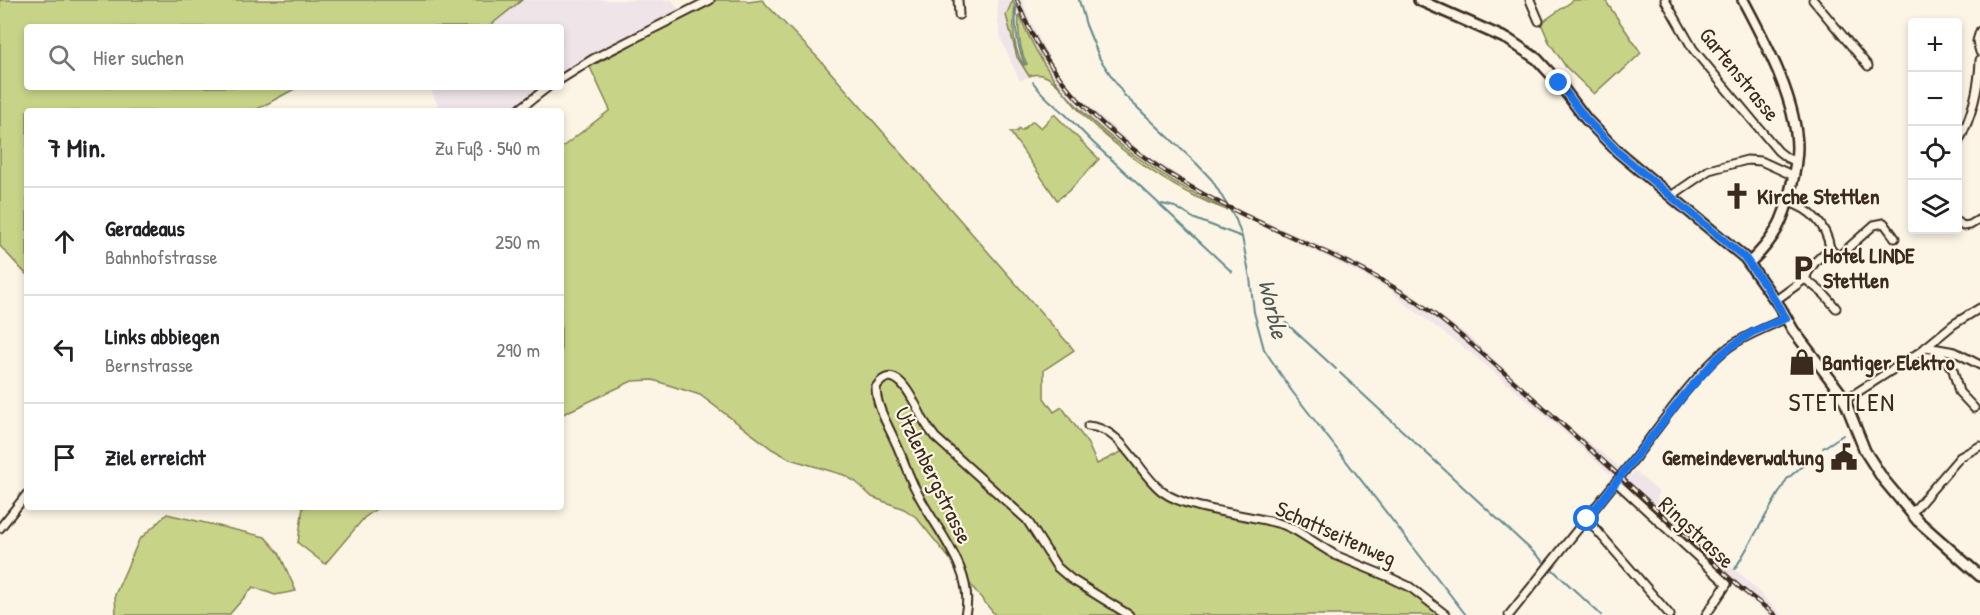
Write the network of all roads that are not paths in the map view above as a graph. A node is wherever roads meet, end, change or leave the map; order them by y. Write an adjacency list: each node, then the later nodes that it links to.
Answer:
1 (710, 0): 15 (street)
2 (958, 0): 9 (street)
3 (1419, 0): 8 (main road)
4 (1530, 0): 10 (street)
5 (1665, 0): 19 (street, Gartenstrasse)
6 (1743, 0): 19 (main road)
7 (1813, 0): 14 (street)
8 (1432, 3): 21 (main road)
9 (959, 15)
10 (1539, 21)
11 (1980, 31): 12 (street)
12 (1980, 52)
13 (1980, 60): 18 (street)
14 (1868, 66)
15 (564, 77)
16 (544, 90): 17 (street)
17 (520, 108)
18 (1962, 135)
19 (1796, 162): 20 (main road)
20 (1794, 176): 21 (street); 22 (main road)
21 (1671, 196): 27 (main road)
22 (1788, 201): 26 (street); 27 (main road)
23 (1980, 219): 24 (street)
24 (1962, 225)
25 (1895, 237): 26 (street)
26 (1830, 248): 28 (street)
27 (1749, 263): 29 (main road)
28 (1805, 279): 29 (street); 30 (street)
29 (1776, 300): 32 (main road)
30 (1836, 308)
31 (1980, 308): 33 (street)
32 (1786, 318): 36 (main road); 40 (street)
33 (1926, 347): 34 (street); 36 (street)
34 (1937, 349): 35 (street); 37 (street)
35 (1980, 365)
36 (1845, 400): 42 (main road)
37 (1974, 408)
38 (1088, 426): 48 (street, Schattseitenweg)
39 (1980, 446): 42 (street)
40 (1616, 482): 43 (street); 51 (street, Ringstrasse)
41 (24, 498): 44 (street)
42 (1911, 514): 45 (main road)
43 (1587, 519): 49 (street); 50 (street)
44 (0, 528)
45 (1980, 576)
46 (965, 615): 47 (street, Utzlenbergstrasse)
47 (1129, 615)
48 (1446, 615)
49 (1509, 615)
50 (1671, 615)
51 (1706, 615)

